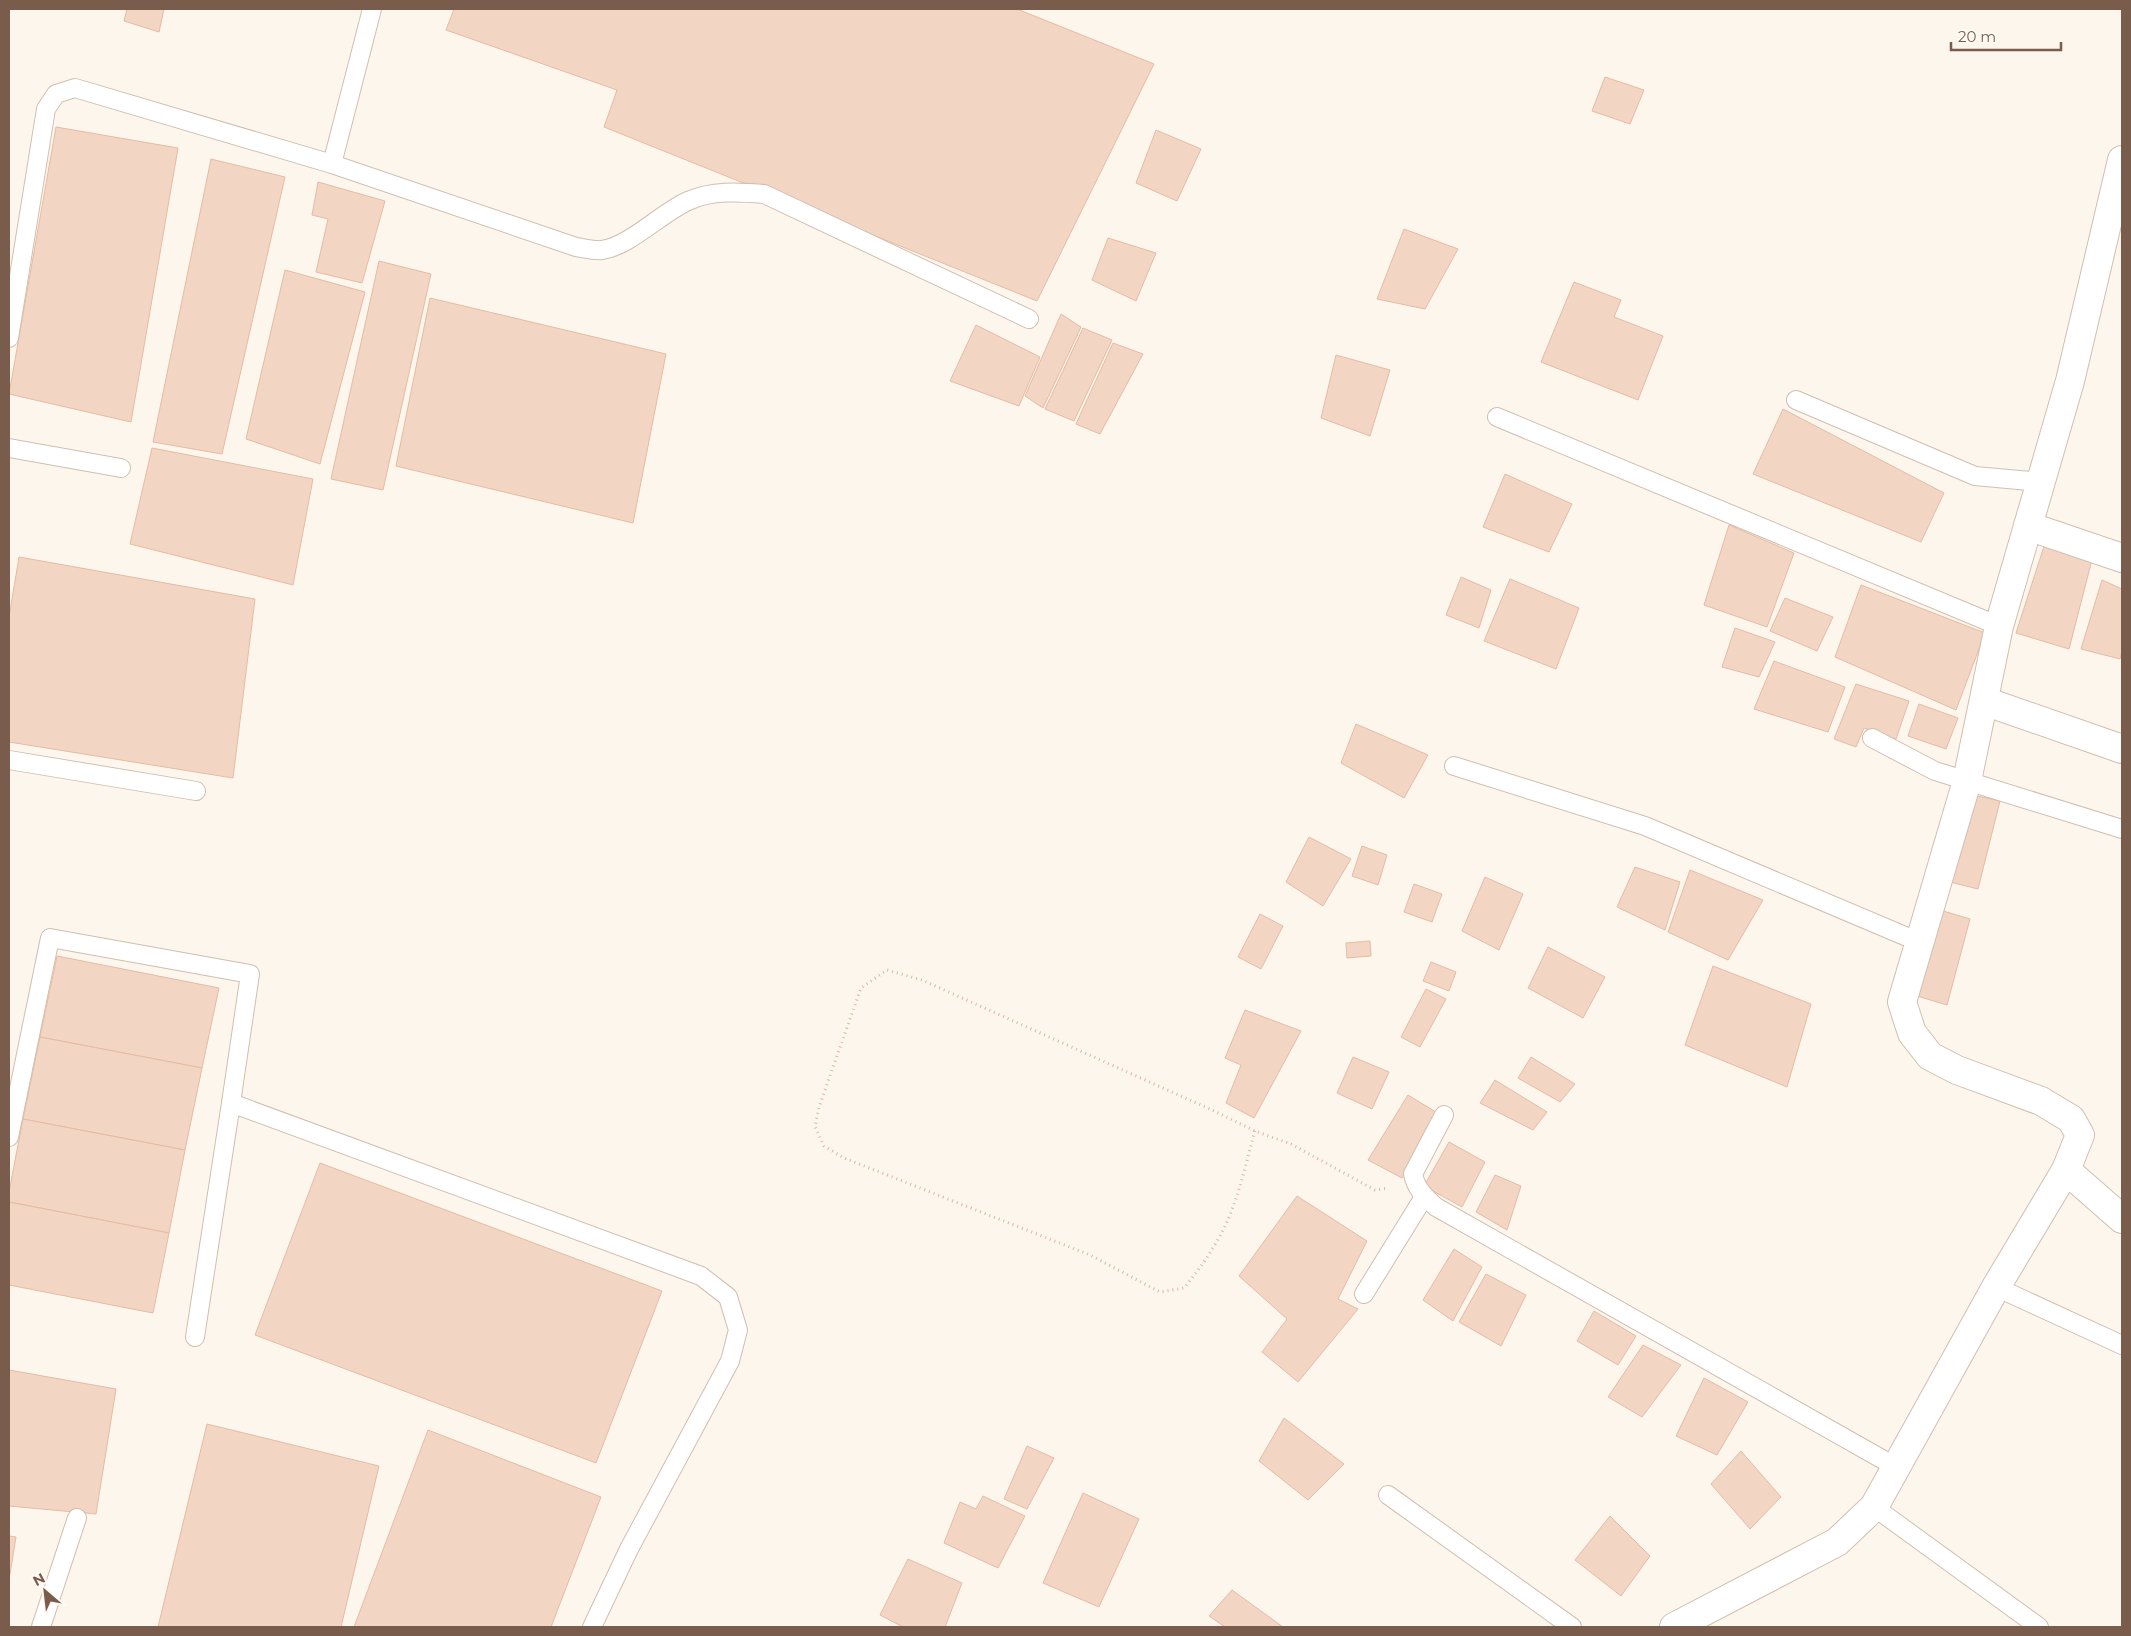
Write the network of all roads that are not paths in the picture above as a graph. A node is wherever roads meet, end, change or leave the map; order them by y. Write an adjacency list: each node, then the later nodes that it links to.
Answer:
1 (372, 9): 2 (lane)
2 (332, 164): 4 (lane); 5 (lane)
3 (2121, 177): 10 (street)
4 (1029, 318)
5 (9, 338)
6 (1796, 400): 10 (lane)
7 (1497, 417): 13 (lane)
8 (9, 448): 9 (lane)
9 (122, 468)
10 (2041, 482): 11 (street)
11 (2028, 526): 12 (street); 13 (street)
12 (2122, 558)
13 (1999, 626): 14 (street)
14 (1984, 701): 16 (street); 19 (street)
15 (1872, 738): 19 (lane)
16 (2122, 748)
17 (9, 760): 20 (lane)
18 (1454, 766): 22 (lane)
19 (1966, 781): 21 (lane); 22 (street)
20 (196, 791)
21 (2122, 829)
22 (1919, 942): 26 (street)
23 (232, 1103): 25 (lane); 31 (lane); 38 (lane)
24 (1444, 1115): 27 (lane)
25 (9, 1136)
26 (2066, 1170): 28 (street); 29 (street)
27 (1419, 1190): 30 (lane); 33 (lane)
28 (2122, 1219)
29 (1996, 1287): 32 (lane); 33 (street)
30 (1364, 1294)
31 (195, 1337)
32 (2122, 1345)
33 (1896, 1467): 35 (street)
34 (1388, 1495): 39 (lane)
35 (1874, 1507): 40 (street); 41 (lane)
36 (76, 1518): 37 (lane)
37 (41, 1627)
38 (592, 1627)
39 (1572, 1627)
40 (1674, 1627)
41 (2039, 1627)

